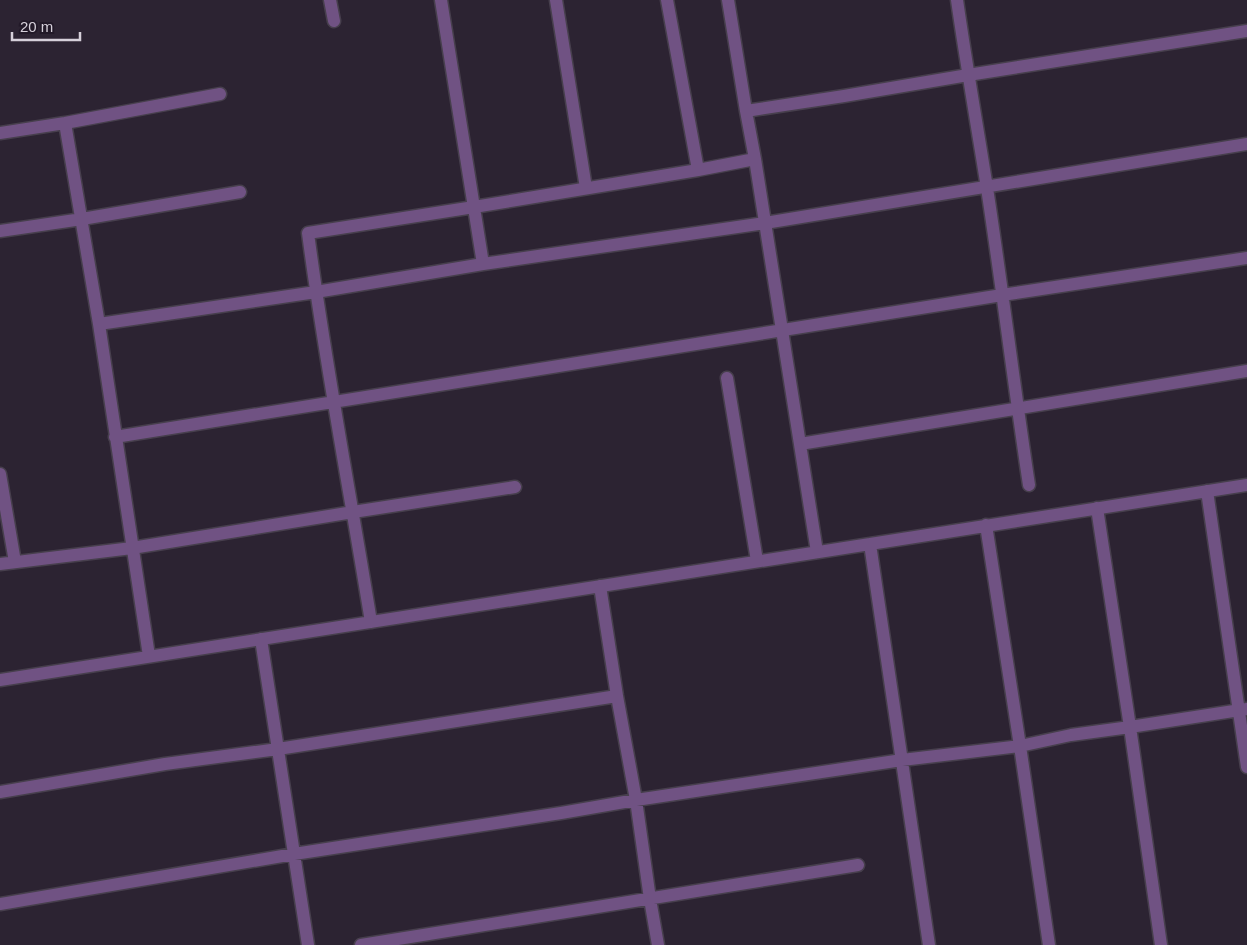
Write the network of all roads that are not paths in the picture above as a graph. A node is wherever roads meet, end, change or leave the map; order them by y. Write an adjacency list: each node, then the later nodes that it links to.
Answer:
1 (330, 0): 7 (street)
2 (441, 0): 20 (street)
3 (556, 0): 18 (street)
4 (666, 0): 16 (street)
5 (731, 0): 11 (street)
6 (957, 0): 9 (street)
7 (334, 21)
8 (1247, 31): 9 (street)
9 (968, 75): 11 (street); 17 (street)
10 (220, 94): 12 (street)
11 (746, 110): 15 (street)
12 (65, 123): 13 (street); 21 (street)
13 (0, 133)
14 (1247, 144): 17 (street)
15 (755, 159): 16 (street); 22 (street)
16 (698, 170): 18 (street)
17 (987, 187): 22 (street); 27 (street)
18 (586, 188): 20 (street)
19 (240, 192): 21 (street)
20 (474, 207): 25 (street); 26 (street)
21 (82, 219): 23 (street); 28 (street)
22 (765, 223): 25 (street); 29 (street)
23 (0, 231)
24 (1247, 258): 27 (street)
25 (483, 264): 26 (street)
26 (316, 292): 28 (street); 32 (street)
27 (1002, 295): 29 (street); 33 (street)
28 (99, 324): 34 (street)
29 (782, 330): 32 (street); 35 (street)
30 (1247, 371): 33 (street)
31 (727, 378): 47 (street)
32 (334, 402): 34 (street); 42 (street)
33 (1017, 409): 35 (street); 37 (street)
34 (115, 437): 45 (street)
35 (800, 444): 46 (street)
36 (0, 474): 48 (street)
37 (1029, 485)
38 (1247, 485): 40 (street)
39 (515, 487): 42 (street)
40 (1207, 491): 41 (street); 56 (street)
41 (1097, 508): 43 (street); 57 (street)
42 (353, 512): 45 (street); 51 (street)
43 (986, 525): 44 (street); 58 (street)
44 (870, 544): 46 (street); 60 (street)
45 (132, 548): 48 (street); 53 (street)
46 (818, 552): 47 (street)
47 (757, 561): 50 (street)
48 (14, 562): 49 (street)
49 (0, 564)
50 (600, 586): 51 (street); 55 (street)
51 (371, 622): 52 (street)
52 (260, 639): 53 (street); 59 (street)
53 (149, 656): 54 (street)
54 (0, 680)
55 (617, 696): 59 (street); 63 (street)
56 (1243, 710): 57 (street); 61 (street)
57 (1130, 727): 58 (street); 73 (street)
58 (1020, 746): 60 (street); 72 (street)
59 (278, 749): 62 (street); 64 (street)
60 (902, 760): 63 (street); 71 (street)
61 (1247, 767)
62 (0, 792)
63 (636, 800): 64 (street); 66 (street)
64 (294, 854): 67 (street); 68 (street)
65 (858, 865): 66 (street)
66 (650, 899): 69 (street); 70 (street)
67 (0, 904)
68 (308, 945)
69 (361, 945)
70 (658, 945)
71 (929, 945)
72 (1049, 945)
73 (1161, 945)

